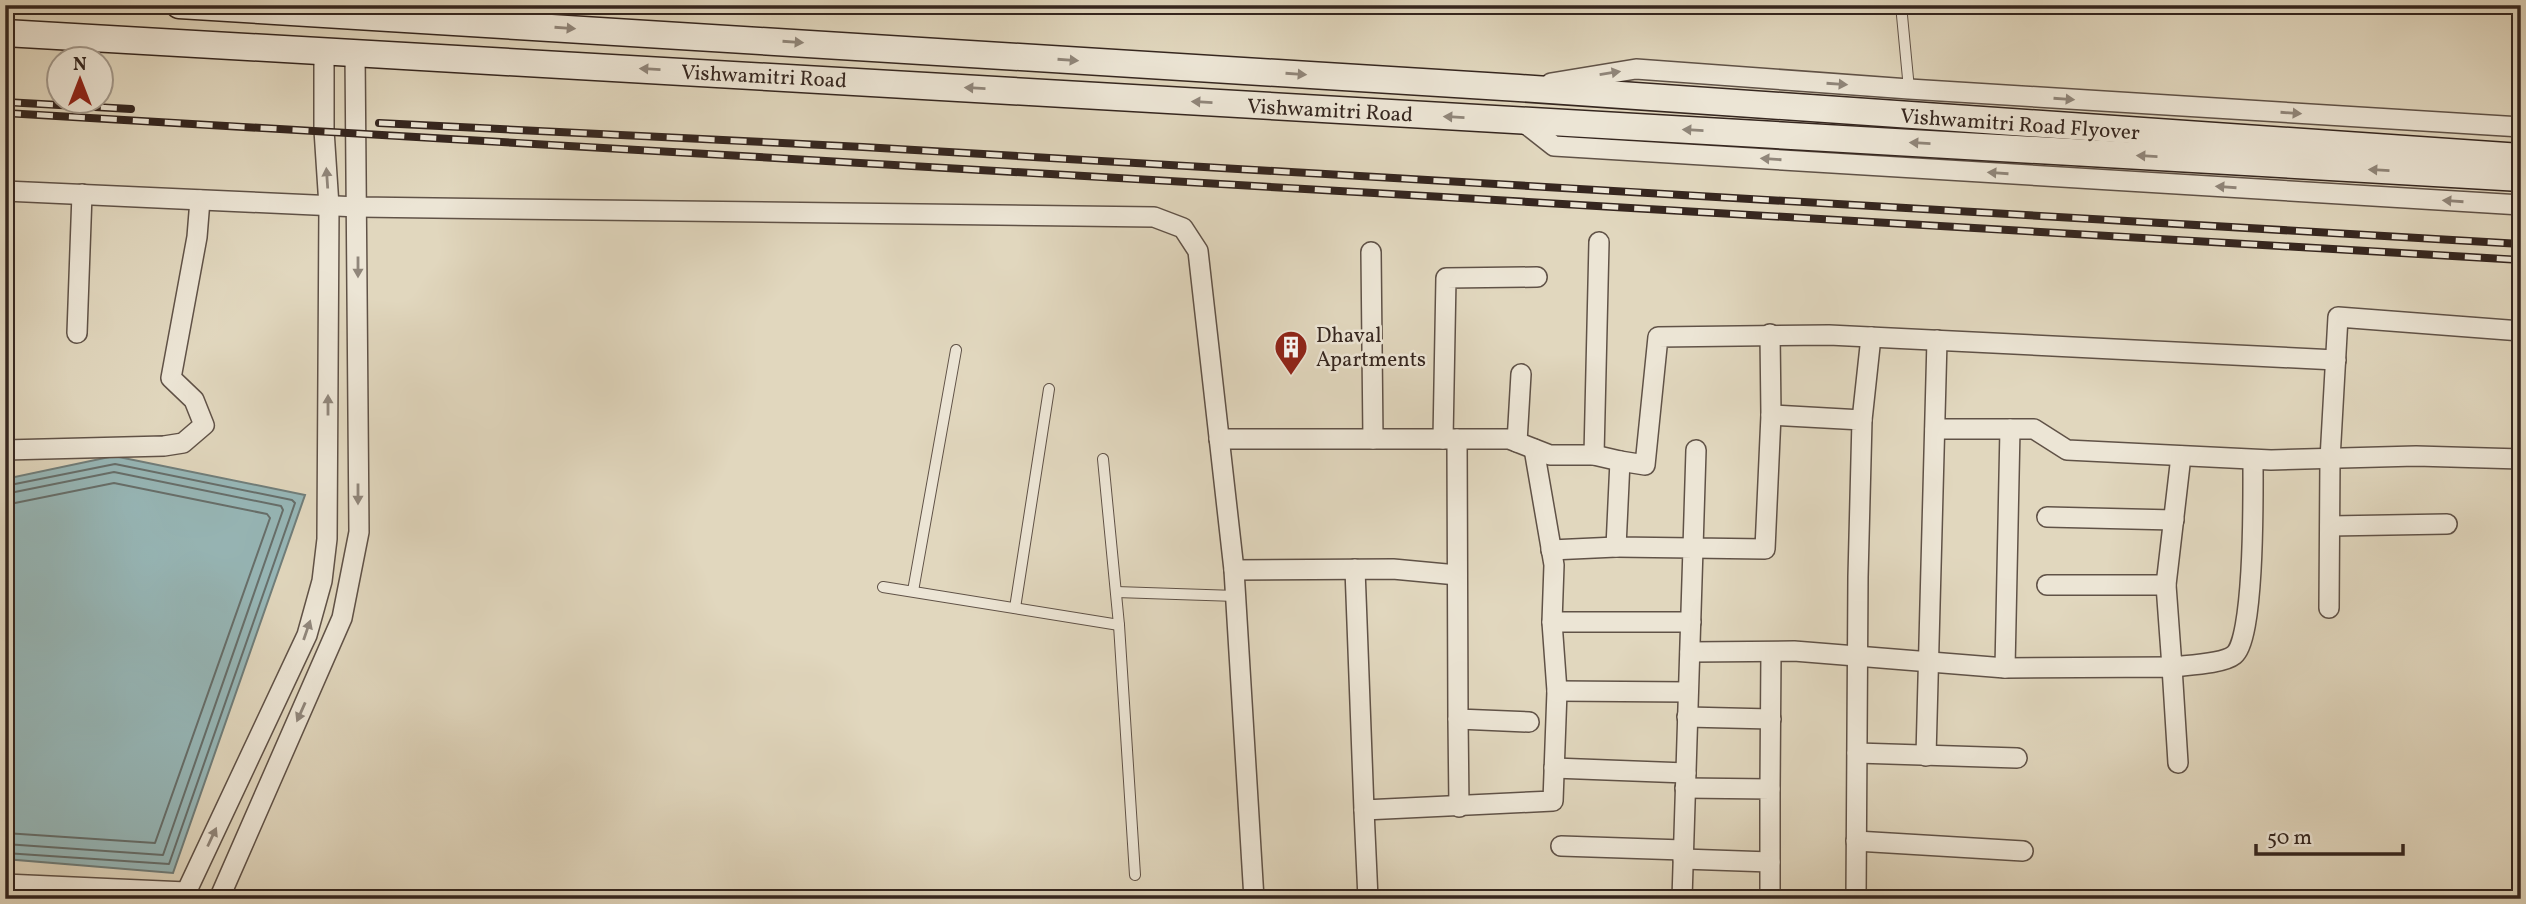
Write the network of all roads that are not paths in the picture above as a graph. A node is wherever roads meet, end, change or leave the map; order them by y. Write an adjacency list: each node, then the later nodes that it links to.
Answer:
1 (179, 5): 6 (main road, Vishwamitri Road, one-way to 6)
2 (1901, 5): 7 (lane)
3 (5, 33): 4 (main road, Vishwamitri Road)
4 (324, 50): 5 (main road, Vishwamitri Road); 17 (street, one-way to 4)
5 (355, 52): 8 (main road, Vishwamitri Road, one-way to 5); 18 (street)
6 (1519, 88): 7 (street, one-way to 7); 10 (main road, Vishwamitri Road Flyover)
7 (1909, 89): 9 (street, one-way to 9)
8 (1522, 121): 10 (main road, Vishwamitri Road Flyover, one-way to 8); 16 (street, one-way to 8)
9 (2521, 127)
10 (2337, 157): 11 (main road, Vishwamitri Road Flyover); 12 (main road, Vishwamitri Road Flyover, one-way to 10)
11 (2521, 158)
12 (2521, 178)
13 (5, 191): 14 (street)
14 (82, 194): 15 (street); 23 (street)
15 (200, 200): 17 (street); 39 (street)
16 (2521, 205)
17 (329, 206): 18 (street); 97 (street, one-way to 17)
18 (358, 207): 35 (street); 98 (street, one-way to 98)
19 (1599, 242): 41 (street)
20 (1370, 252): 36 (street)
21 (1536, 277): 37 (street)
22 (2521, 331): 28 (street)
23 (77, 333)
24 (1770, 334): 25 (street); 31 (street); 47 (street)
25 (1871, 337): 26 (street); 32 (street)
26 (1937, 340): 28 (street); 33 (street)
27 (956, 350): 61 (lane)
28 (2336, 360): 43 (street)
29 (1521, 374): 38 (street)
30 (1049, 389): 64 (lane)
31 (1771, 415): 32 (street); 53 (street)
32 (1862, 420): 71 (street)
33 (1935, 429): 34 (street); 72 (street)
34 (2010, 429): 42 (street); 74 (street)
35 (1219, 439): 36 (street); 56 (street)
36 (1373, 439): 37 (street)
37 (1450, 439): 38 (street); 57 (street)
38 (1525, 445): 41 (street); 54 (street)
39 (5, 450)
40 (1696, 450): 53 (street)
41 (1594, 455): 47 (street)
42 (2181, 456): 46 (street); 49 (street)
43 (2330, 458): 45 (street); 46 (street); 51 (street)
44 (1103, 459): 62 (lane)
45 (2521, 459)
46 (2253, 460): 73 (street)
47 (1620, 461): 52 (street)
48 (2047, 517): 49 (street)
49 (2174, 520): 59 (street)
50 (2447, 524): 51 (street)
51 (2330, 526): 65 (street)
52 (1616, 547): 53 (street); 54 (street)
53 (1693, 548): 67 (street)
54 (1551, 550): 66 (street)
55 (1355, 569): 56 (street); 57 (street); 89 (street)
56 (1234, 570): 63 (street)
57 (1457, 575): 78 (street)
58 (2047, 585): 59 (street)
59 (2166, 585): 73 (street)
60 (883, 587): 61 (lane)
61 (913, 591): 64 (lane)
62 (1116, 592): 63 (lane); 68 (lane)
63 (1236, 596): 99 (street)
64 (1015, 608): 68 (lane)
65 (2329, 608)
66 (1552, 622): 67 (street); 75 (street)
67 (1690, 622): 69 (street)
68 (1119, 625): 95 (lane)
69 (1690, 652): 70 (street); 76 (street)
70 (1771, 652): 71 (street); 79 (street)
71 (1858, 656): 72 (street); 81 (street)
72 (1930, 662): 74 (street); 82 (street)
73 (2172, 667): 74 (street); 84 (street)
74 (2005, 668)
75 (1557, 691): 76 (street); 85 (street)
76 (1688, 692): 77 (street)
77 (1688, 717): 79 (street); 86 (street)
78 (1458, 719): 80 (street); 88 (street)
79 (1771, 719): 87 (street)
80 (1529, 722)
81 (1857, 754): 82 (street); 90 (street)
82 (1926, 756): 83 (street)
83 (2017, 758)
84 (2178, 763)
85 (1554, 768): 86 (street); 88 (street)
86 (1685, 780): 87 (street); 93 (street)
87 (1770, 789): 94 (street)
88 (1459, 807): 89 (street)
89 (1364, 810): 100 (street)
90 (1856, 841): 92 (street); 103 (street)
91 (1562, 846): 93 (street)
92 (2023, 851)
93 (1683, 854): 94 (street); 101 (street)
94 (1770, 862): 102 (street)
95 (1135, 875)
96 (5, 884): 97 (street)
97 (185, 895)
98 (219, 899)
99 (1254, 899)
100 (1368, 899)
101 (1682, 899)
102 (1770, 899)
103 (1856, 899)

